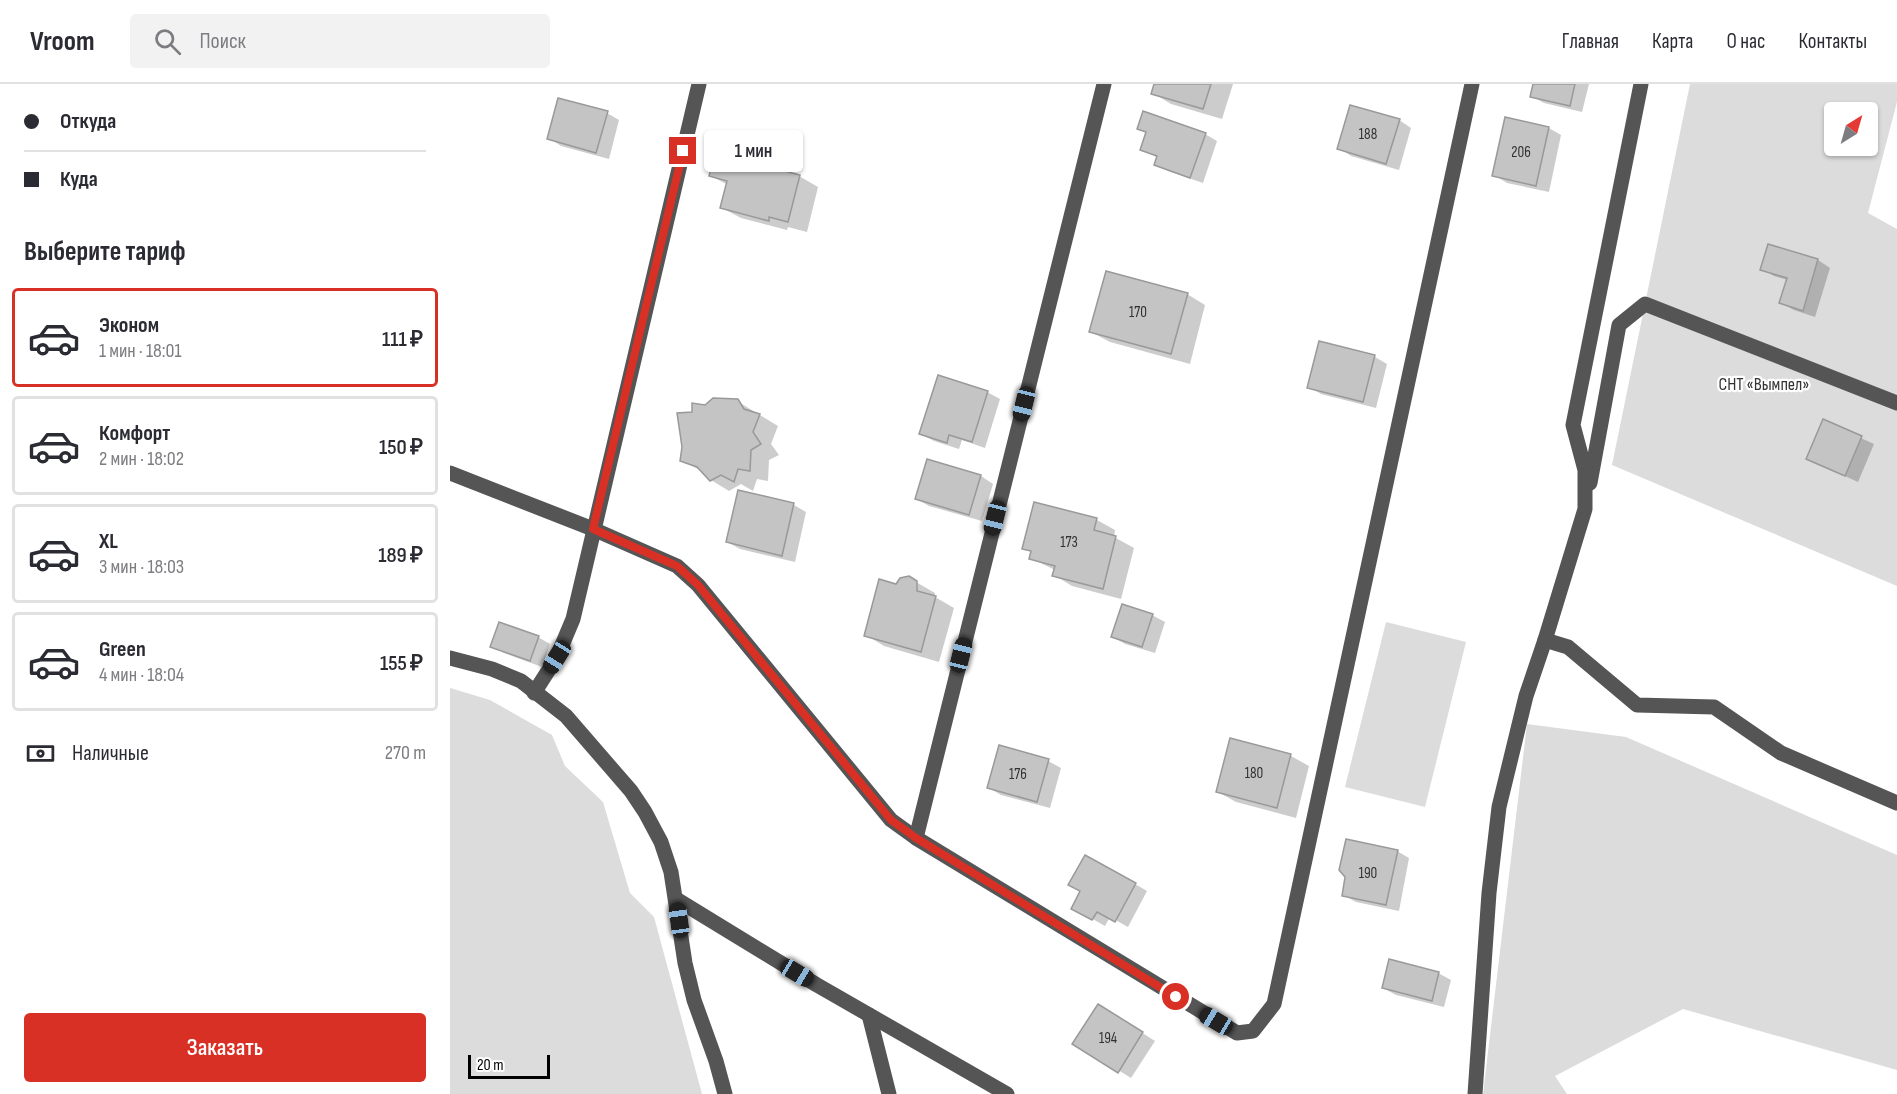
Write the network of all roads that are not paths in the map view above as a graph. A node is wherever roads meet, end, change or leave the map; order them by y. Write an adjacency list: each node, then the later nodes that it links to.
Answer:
1 (699, 84): 8 (street)
2 (1104, 84): 13 (street)
3 (1472, 84): 13 (street)
4 (1641, 84): 7 (street)
5 (1897, 403): 7 (street)
6 (450, 473): 8 (street)
7 (1585, 509): 9 (street)
8 (593, 529): 11 (street); 13 (street)
9 (1545, 640): 12 (street); 19 (street)
10 (450, 658): 11 (street)
11 (534, 693): 14 (street)
12 (1897, 803)
13 (916, 838)
14 (676, 899): 15 (street); 16 (street)
15 (869, 1015): 17 (street); 18 (street)
16 (725, 1094)
17 (889, 1094)
18 (1007, 1094)
19 (1475, 1094)

